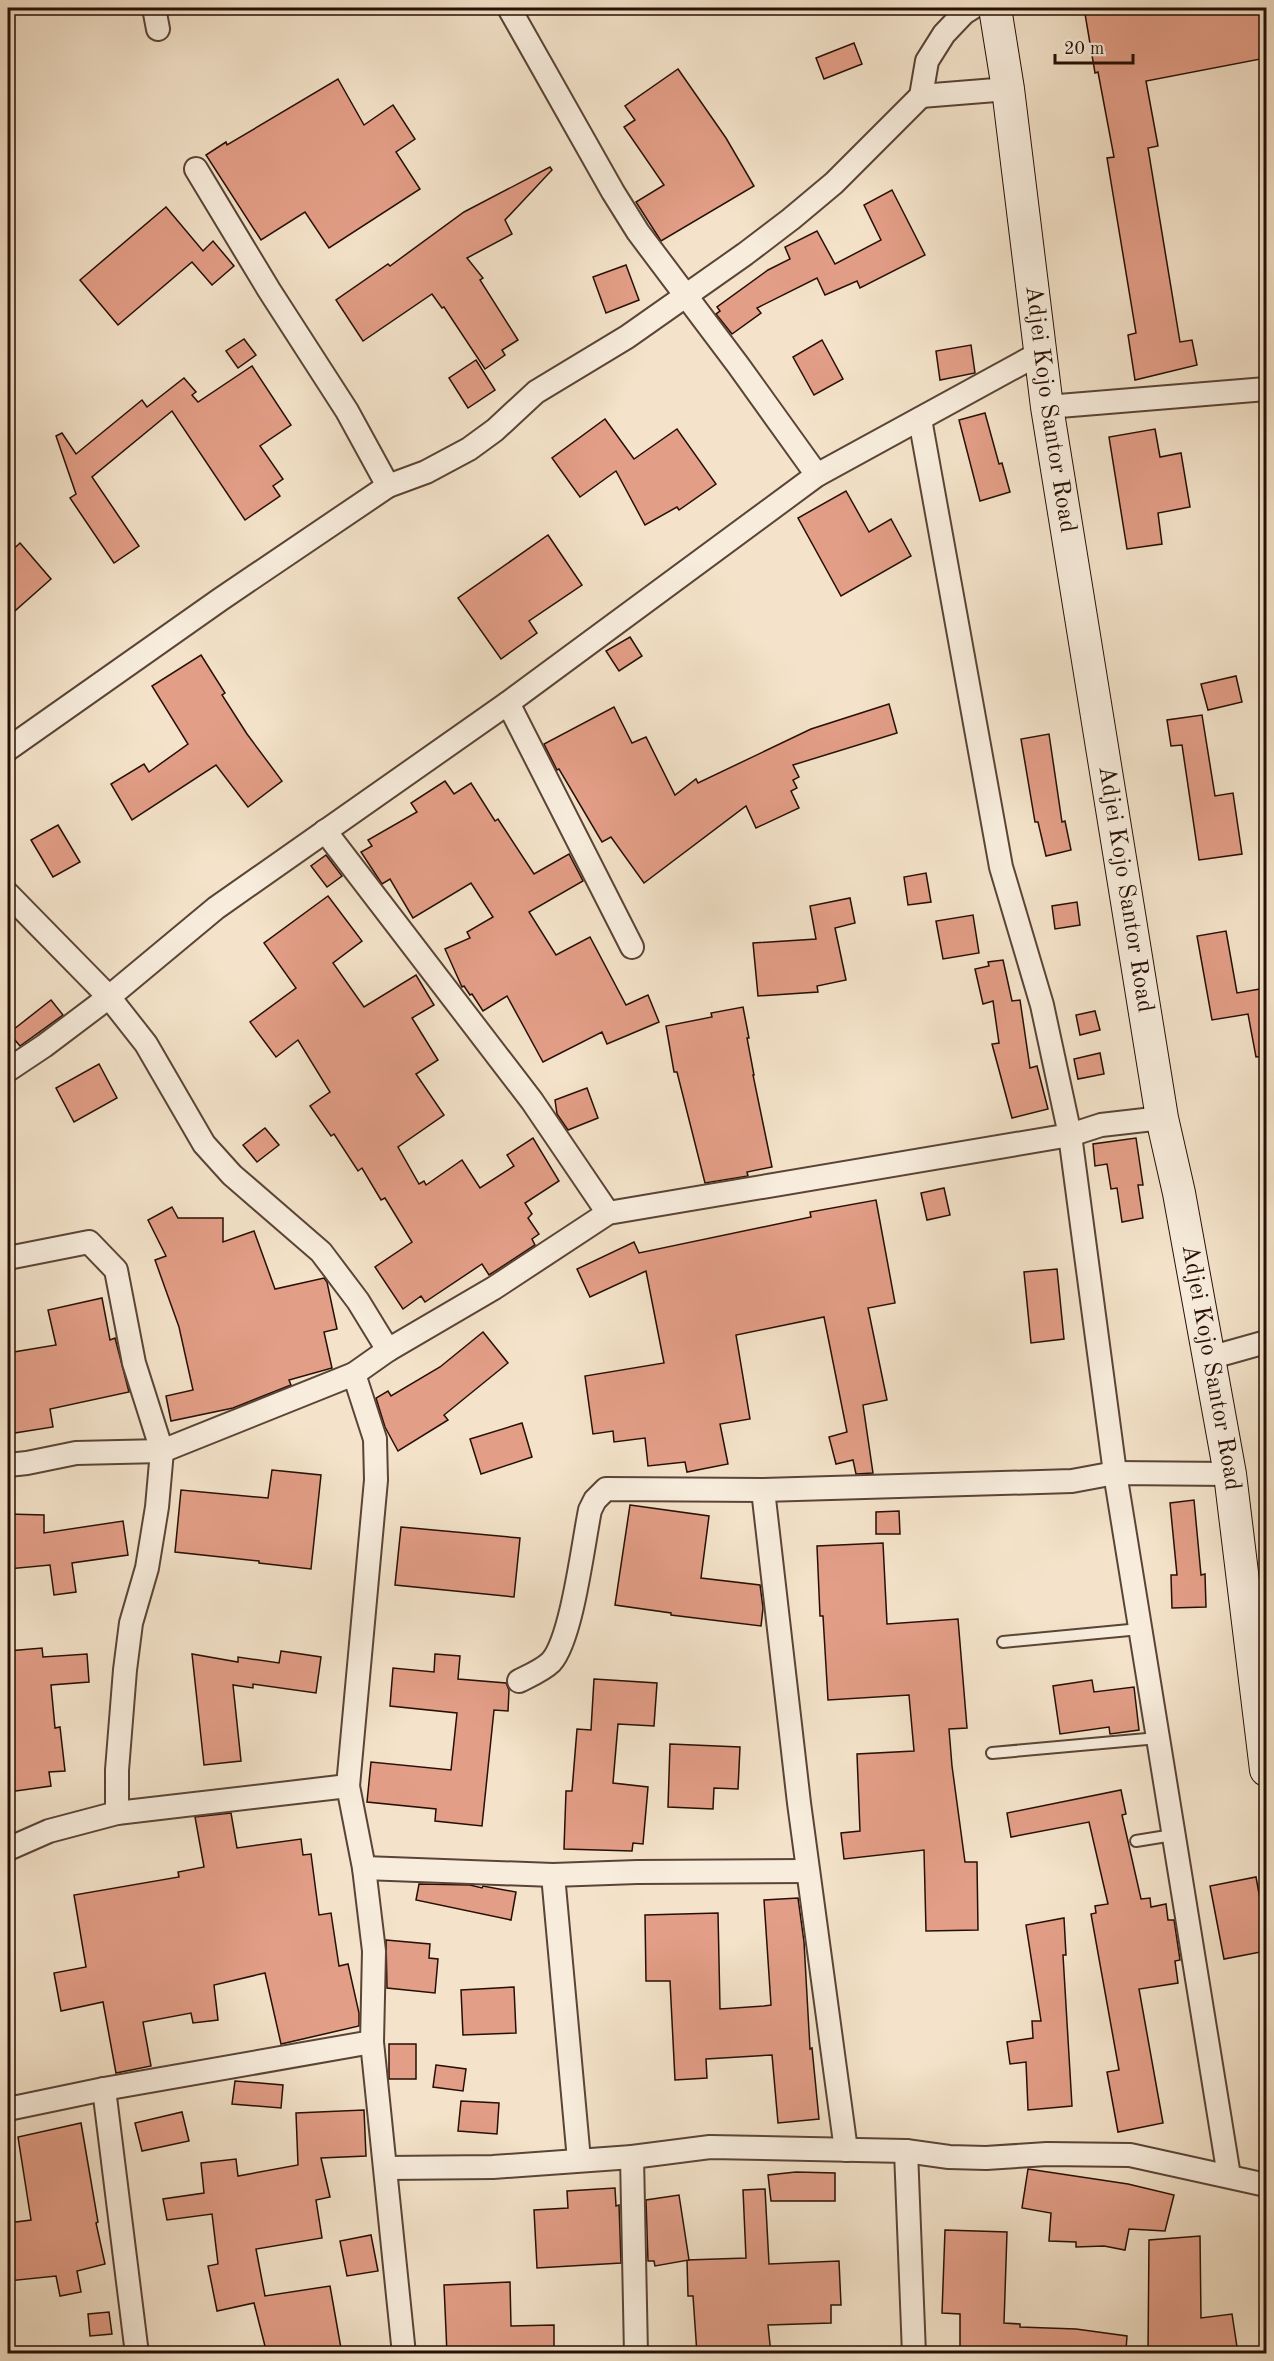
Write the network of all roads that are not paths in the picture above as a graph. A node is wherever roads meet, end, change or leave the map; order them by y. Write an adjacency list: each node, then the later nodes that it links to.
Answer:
1 (509, 8): 7 (street)
2 (972, 8): 5 (street)
3 (995, 8): 4 (street, Adjei Kojo Santor Road)
4 (1008, 89): 5 (street); 8 (street, Adjei Kojo Santor Road)
5 (921, 96): 7 (street)
6 (196, 169): 13 (street)
7 (685, 296): 12 (street); 13 (street)
8 (1041, 353): 10 (street, Adjei Kojo Santor Road); 11 (street)
9 (1266, 389): 10 (street)
10 (1047, 407): 21 (street, Adjei Kojo Santor Road)
11 (920, 419): 12 (street); 22 (street)
12 (817, 475): 14 (street)
13 (388, 486): 15 (street)
14 (508, 703): 16 (street); 18 (street)
15 (8, 749)
16 (325, 831): 19 (street); 23 (street)
17 (8, 894): 19 (street)
18 (632, 947)
19 (109, 997): 20 (street); 26 (street)
20 (8, 1070)
21 (1162, 1118): 22 (street); 27 (street, Adjei Kojo Santor Road)
22 (1070, 1135): 23 (street); 31 (street)
23 (608, 1213): 26 (street)
24 (8, 1258): 29 (street)
25 (1266, 1342): 27 (street)
26 (388, 1350): 28 (street)
27 (1209, 1358): 32 (street, Adjei Kojo Santor Road)
28 (354, 1374): 29 (street); 40 (street)
29 (162, 1450): 30 (street); 41 (street)
30 (8, 1465)
31 (1115, 1473): 32 (street); 33 (street); 34 (street)
32 (1230, 1474): 39 (street, Adjei Kojo Santor Road)
33 (763, 1490): 36 (street); 46 (street)
34 (1140, 1629): 35 (lane); 37 (street)
35 (1003, 1642)
36 (519, 1681)
37 (1158, 1738): 38 (lane); 42 (street)
38 (992, 1753)
39 (1266, 1770)
40 (348, 1786): 41 (street); 45 (street)
41 (117, 1813): 44 (street)
42 (1173, 1835): 43 (lane); 56 (street)
43 (1136, 1841)
44 (8, 1849)
45 (364, 1868): 47 (street); 48 (street)
46 (807, 1872): 47 (street); 51 (street)
47 (553, 1875): 54 (street)
48 (372, 2042): 49 (street); 55 (street)
49 (104, 2089): 50 (street); 58 (street)
50 (8, 2109)
51 (846, 2150): 52 (street); 53 (street)
52 (906, 2151): 56 (street); 61 (street)
53 (632, 2157): 54 (street); 60 (street)
54 (579, 2160): 55 (street)
55 (386, 2168): 59 (street)
56 (1229, 2176): 57 (street)
57 (1266, 2185)
58 (137, 2354)
59 (404, 2354)
60 (636, 2354)
61 (914, 2354)

